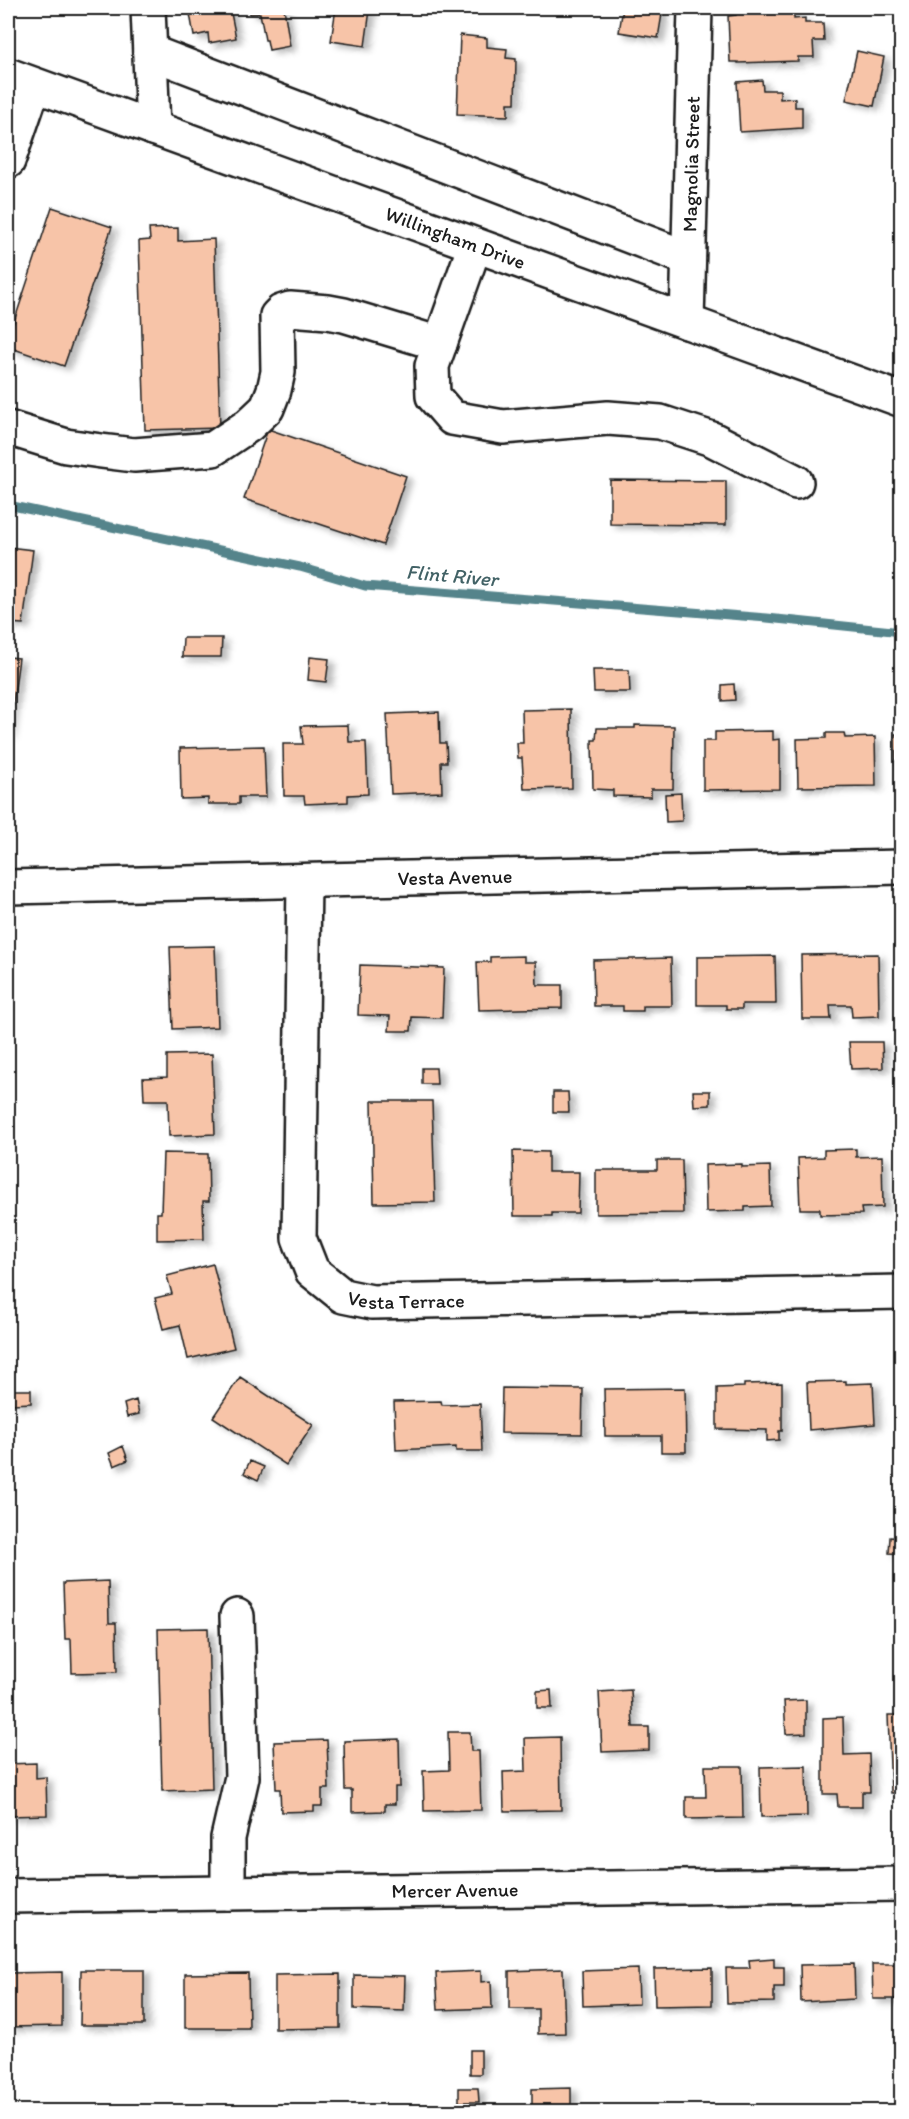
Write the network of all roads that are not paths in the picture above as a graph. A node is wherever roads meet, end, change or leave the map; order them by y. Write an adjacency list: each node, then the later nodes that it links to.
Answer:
1 (148, 8): 3 (street)
2 (695, 8): 8 (street, Magnolia Street)
3 (150, 52): 5 (street); 8 (street)
4 (21, 80): 5 (street, Willingham Drive); 6 (street)
5 (153, 128): 7 (street, Willingham Drive)
6 (8, 161)
7 (475, 245): 9 (street, Willingham Drive); 10 (street)
8 (687, 258): 9 (street, Magnolia Street)
9 (687, 321): 11 (street, Willingham Drive)
10 (440, 344): 12 (street); 13 (street)
11 (902, 400)
12 (8, 428)
13 (796, 482)
14 (902, 867): 15 (street, Vesta Avenue)
15 (304, 881): 16 (street, Vesta Avenue); 17 (street, Vesta Terrace)
16 (8, 887)
17 (902, 1292)
18 (237, 1616): 20 (street)
19 (902, 1884): 20 (street, Mercer Avenue)
20 (228, 1893): 21 (street, Mercer Avenue)
21 (8, 1896)

